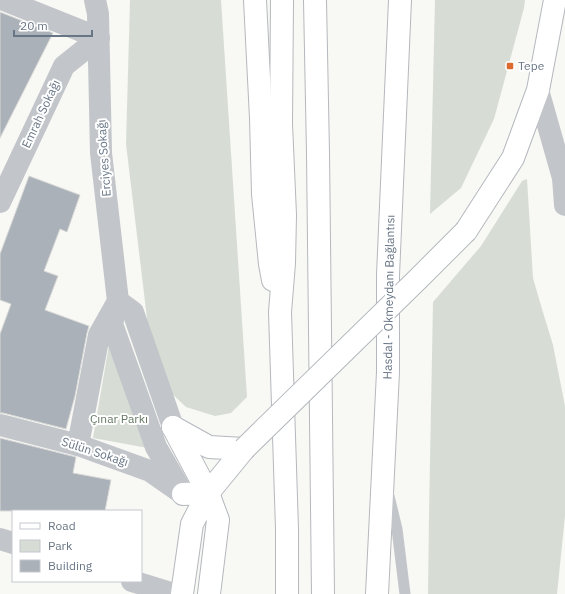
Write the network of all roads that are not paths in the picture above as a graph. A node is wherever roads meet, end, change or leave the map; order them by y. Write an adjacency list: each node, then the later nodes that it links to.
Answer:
1 (255, 0): 13 (main road)
2 (282, 0): 13 (main road)
3 (315, 0): 28 (main road)
4 (400, 0): 18 (main road, Hasdal - Okmeydanı Bağlantısı)
5 (554, 0): 9 (main road)
6 (17, 3): 8 (street)
7 (99, 5): 8 (street, Erciyes Sokağı)
8 (99, 38): 10 (street, Emrah Sokağı); 12 (street, Erciyes Sokağı)
9 (538, 90): 11 (street); 17 (main road, bridge)
10 (0, 202)
11 (565, 205)
12 (118, 301): 15 (street); 16 (street); 20 (street, Erciyes Sokağı)
13 (280, 312): 27 (main road)
14 (0, 426): 16 (street, Sülün Sokağı)
15 (173, 428): 17 (main road); 19 (main road)
16 (78, 445): 20 (street, Sülün Sokağı)
17 (244, 449): 19 (main road)
18 (384, 473): 29 (main road, Hasdal - Okmeydanı Bağlantısı); 30 (lane)
19 (208, 492): 20 (main road); 25 (main road); 26 (main road)
20 (183, 494)
21 (0, 539): 22 (street)
22 (12, 543)
23 (135, 582): 24 (street)
24 (174, 594)
25 (182, 594)
26 (209, 594)
27 (286, 594)
28 (323, 594)
29 (377, 594)
30 (404, 594)

